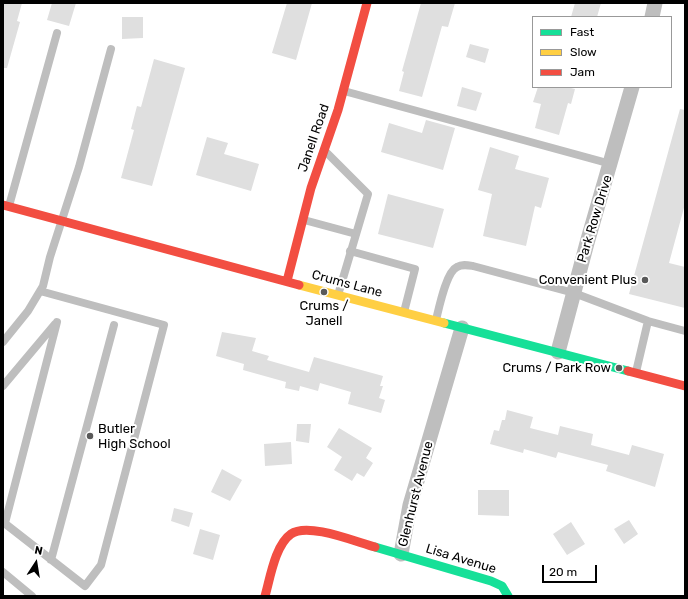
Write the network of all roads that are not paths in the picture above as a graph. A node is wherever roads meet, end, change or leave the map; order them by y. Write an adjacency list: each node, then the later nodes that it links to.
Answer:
1 (367, 3): 7 (main road, Janell Road)
2 (655, 3): 3 (street)
3 (652, 16)
4 (57, 33): 10 (lane)
5 (111, 49): 12 (lane)
6 (632, 88): 9 (street, Park Row Drive)
7 (343, 90): 8 (main road, Janell Road); 9 (lane)
8 (324, 150): 11 (main road, Janell Road); 13 (lane)
9 (611, 164): 17 (street, Park Row Drive)
10 (6, 206): 12 (main road, Crums Lane)
11 (303, 219): 13 (lane); 15 (main road, Janell Road)
12 (63, 221): 15 (main road, Crums Lane); 16 (lane)
13 (356, 234): 14 (lane)
14 (350, 251): 18 (lane); 19 (lane)
15 (287, 282): 18 (main road, Crums Lane)
16 (40, 291): 25 (lane); 34 (lane)
17 (574, 292): 20 (lane); 21 (lane); 28 (street, Park Row Drive)
18 (338, 295): 19 (main road, Crums Lane)
19 (404, 312): 20 (main road, Crums Lane)
20 (435, 320): 23 (main road, Crums Lane)
21 (648, 321): 26 (lane); 29 (lane)
22 (114, 325): 34 (lane)
23 (462, 328): 28 (main road, Crums Lane); 33 (street, Glenhurst Avenue)
24 (3, 329): 25 (lane)
25 (12, 331): 27 (lane)
26 (685, 331)
27 (3, 342)
28 (558, 352): 29 (main road, Crums Lane)
29 (636, 372): 31 (main road, Crums Lane)
30 (3, 386): 32 (lane)
31 (685, 386)
32 (4, 523): 34 (lane)
33 (400, 554): 37 (main road, Glenhurst Avenue); 38 (main road, Lisa Avenue)
34 (51, 560)
35 (3, 572): 36 (lane)
36 (32, 596)
37 (266, 596)
38 (508, 596)

